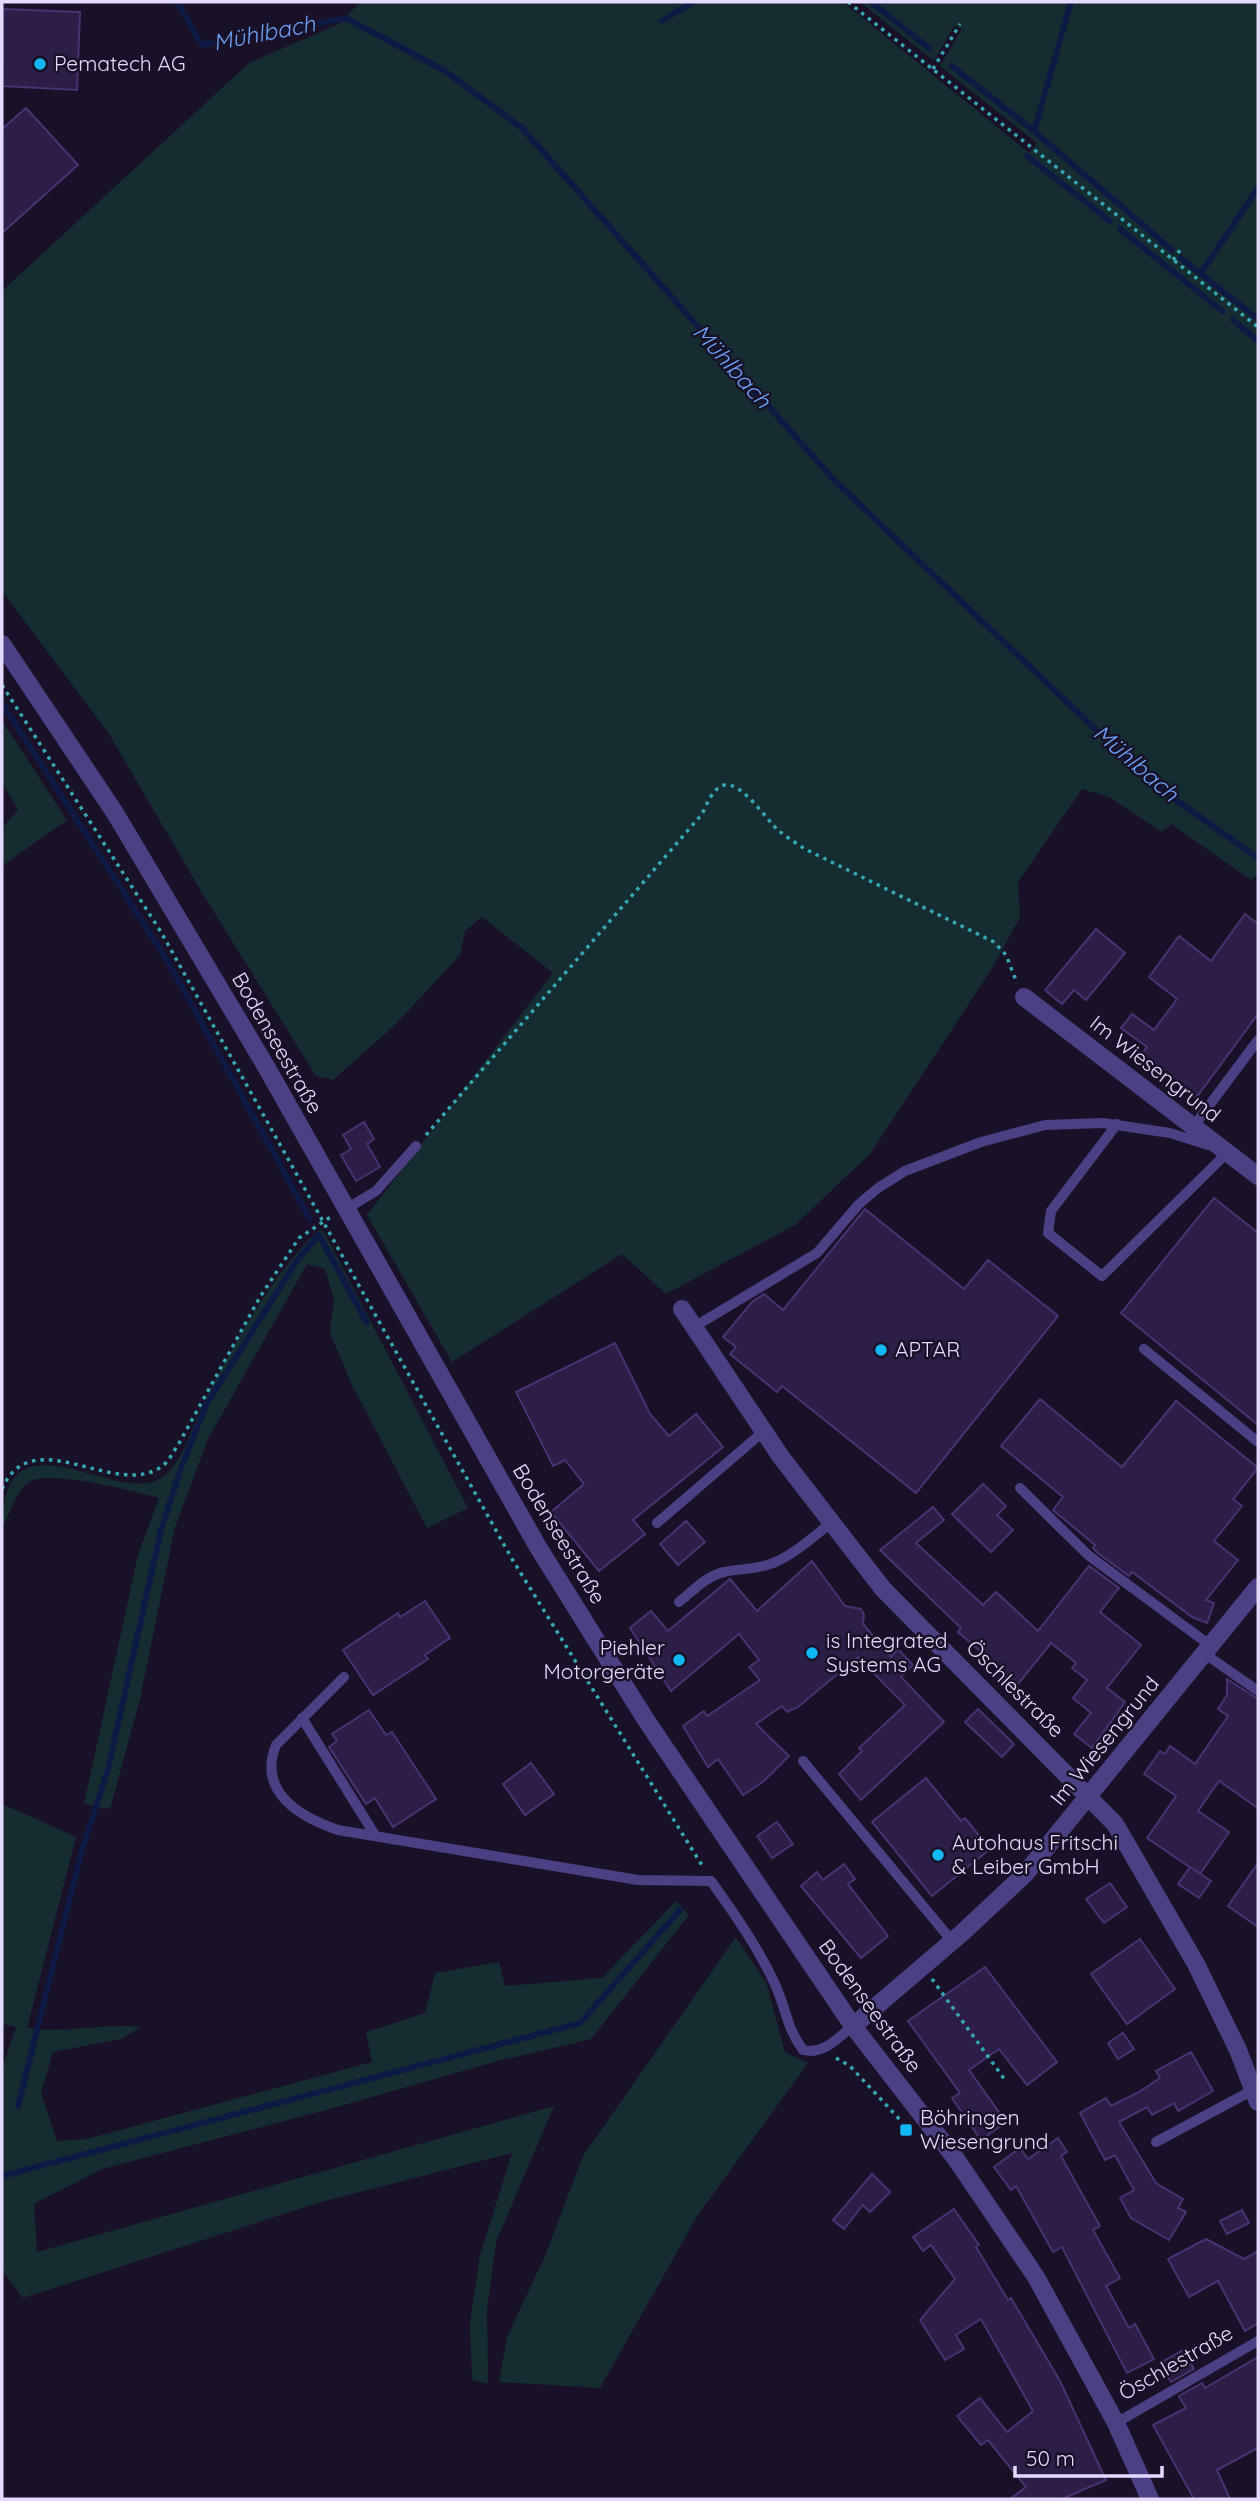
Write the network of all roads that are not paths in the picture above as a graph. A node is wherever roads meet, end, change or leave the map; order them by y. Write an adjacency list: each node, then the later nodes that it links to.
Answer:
1 (2, 644): 9 (street, Bodenseestraße)
2 (1024, 997): 5 (street, Im Wiesengrund)
3 (1258, 1040): 5 (lane)
4 (1117, 1124): 7 (lane); 7 (lane); 11 (lane)
5 (1193, 1127): 7 (street, Im Wiesengrund)
6 (416, 1146): 9 (lane)
7 (1227, 1153): 8 (street, Im Wiesengrund)
8 (1258, 1176)
9 (346, 1209): 28 (street, Bodenseestraße)
10 (682, 1309): 11 (street, Öschlestraße)
11 (694, 1327): 13 (street, Öschlestraße)
12 (1144, 1349): 14 (lane)
13 (764, 1431): 16 (street, Öschlestraße); 17 (lane)
14 (1258, 1442)
15 (1020, 1488): 20 (lane)
16 (832, 1522): 19 (lane); 25 (street, Öschlestraße)
17 (657, 1523)
18 (1258, 1587): 20 (street, Im Wiesengrund)
19 (679, 1602)
20 (1208, 1650): 22 (lane); 25 (street, Im Wiesengrund)
21 (344, 1677): 23 (lane)
22 (1258, 1691)
23 (302, 1718): 26 (lane); 26 (lane)
24 (803, 1761): 27 (lane)
25 (1090, 1797): 27 (street, Im Wiesengrund); 29 (street, Öschlestraße)
26 (374, 1835): 28 (lane)
27 (952, 1941): 28 (street, Im Wiesengrund)
28 (853, 2026): 32 (street, Bodenseestraße)
29 (1256, 2096): 30 (lane, Öschlestraße)
30 (1156, 2142)
31 (1258, 2341): 32 (lane, Öschlestraße)
32 (1116, 2423): 33 (street, Bodenseestraße)
33 (1150, 2499)

